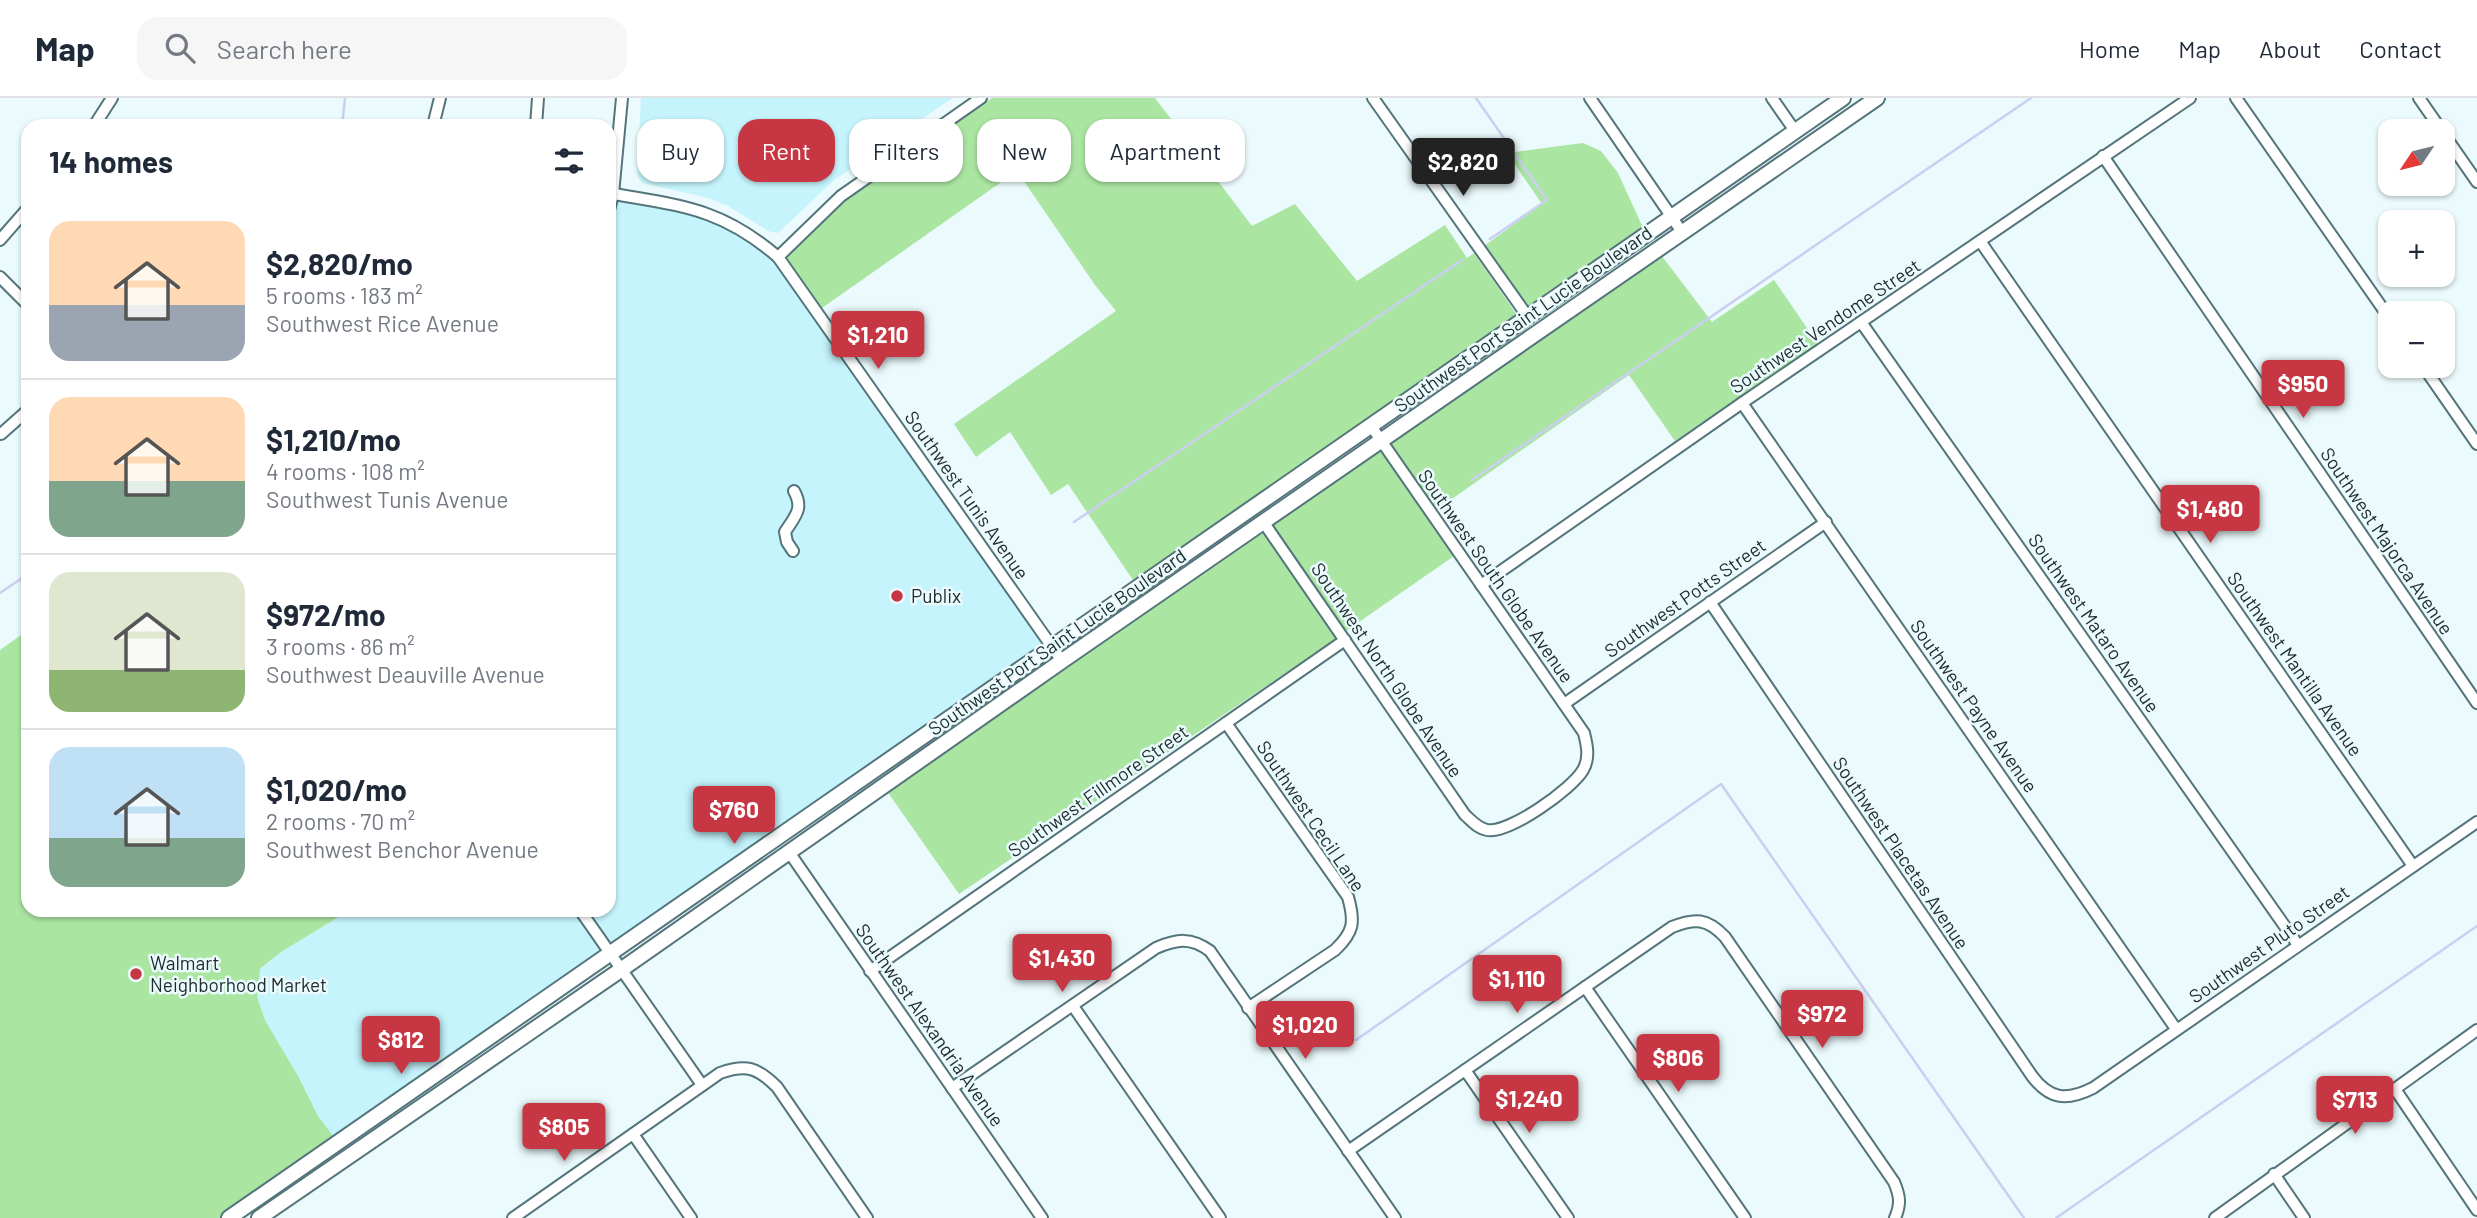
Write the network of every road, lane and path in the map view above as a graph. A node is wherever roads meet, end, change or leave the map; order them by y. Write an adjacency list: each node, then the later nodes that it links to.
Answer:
1 (112, 98): 14 (street)
2 (440, 98): 15 (street)
3 (538, 98): 16 (street)
4 (622, 98): 19 (street)
5 (981, 98): 29 (street)
6 (1373, 98): 33 (street)
7 (1590, 98): 25 (street)
8 (1772, 98): 18 (street)
9 (1843, 98): 18 (main road, Southwest Port Saint Lucie Boulevard)
10 (1877, 98): 26 (main road, Southwest Port Saint Lucie Boulevard)
11 (2190, 98): 21 (street, Southwest Vendome Street)
12 (2236, 98): 32 (street)
13 (2419, 98): 17 (street)
14 (98, 119)
15 (435, 119)
16 (536, 119)
17 (2433, 119)
18 (1795, 131): 25 (main road, Southwest Port Saint Lucie Boulevard)
19 (616, 150)
20 (2455, 150): 22 (street)
21 (2103, 156): 28 (street, Southwest Vendome Street); 51 (street, Southwest Majorca Avenue)
22 (2477, 181)
23 (616, 195): 29 (street, Southwest Tunis Avenue)
24 (21, 216): 27 (street)
25 (1671, 216): 26 (street); 33 (main road, Southwest Port Saint Lucie Boulevard)
26 (1682, 232): 40 (main road, Southwest Port Saint Lucie Boulevard)
27 (0, 240)
28 (1980, 241): 34 (street, Southwest Vendome Street); 58 (street, Southwest Mantilla Avenue)
29 (778, 257): 49 (street, Southwest Tunis Avenue)
30 (0, 277): 31 (street)
31 (21, 298)
32 (2378, 302)
33 (1528, 317): 38 (main road, Southwest Port Saint Lucie Boulevard)
34 (1861, 322): 36 (street, Southwest Vendome Street); 60 (street, Southwest Mataro Avenue)
35 (2431, 378): 41 (street)
36 (1742, 403): 43 (street, Southwest Payne Avenue); 46 (street, Southwest Vendome Street)
37 (21, 416): 39 (street)
38 (1371, 426): 40 (street, Southwest South Globe Avenue); 49 (main road, Southwest Port Saint Lucie Boulevard)
39 (1, 434)
40 (1381, 440): 44 (main road, Southwest Port Saint Lucie Boulevard); 46 (street, Southwest South Globe Avenue)
41 (2477, 444)
42 (794, 491): 45 (street)
43 (1826, 522): 47 (street, Southwest Potts Street); 67 (street, Southwest Payne Avenue)
44 (1264, 523): 48 (street, Southwest North Globe Avenue); 50 (main road, Southwest Port Saint Lucie Boulevard)
45 (793, 551)
46 (1481, 585): 52 (street, Southwest South Globe Avenue)
47 (1710, 602): 52 (street, Southwest Potts Street); 73 (street, Southwest Placetas Avenue)
48 (1345, 640): 53 (street, Southwest Fillmore Street); 54 (street, Southwest North Globe Avenue)
49 (1051, 646): 50 (street, Southwest Tunis Avenue); 55 (main road, Southwest Port Saint Lucie Boulevard)
50 (1062, 661): 57 (main road, Southwest Port Saint Lucie Boulevard)
51 (2477, 703)
52 (1564, 704): 54 (street, Southwest South Globe Avenue)
53 (1226, 723): 63 (street, Southwest Fillmore Street); 66 (street, Southwest Cecil Lane)
54 (1588, 747)
55 (808, 815): 57 (main road); 61 (main road, Southwest Port Saint Lucie Boulevard)
56 (2477, 822): 58 (street, Southwest Pluto Street)
57 (789, 852): 62 (main road, Southwest Port Saint Lucie Boulevard); 63 (street, Southwest Alexandria Avenue)
58 (2413, 866): 60 (street, Southwest Pluto Street)
59 (585, 917): 61 (street)
60 (2298, 945): 67 (street, Southwest Pluto Street)
61 (610, 955): 62 (street); 74 (main road, Southwest Port Saint Lucie Boulevard)
62 (622, 969): 70 (street); 77 (main road, Southwest Port Saint Lucie Boulevard)
63 (870, 971): 71 (street, Southwest Alexandria Avenue)
64 (1585, 987): 69 (street); 80 (street); 90 (street)
65 (1073, 1006): 66 (street); 71 (street); 87 (street)
66 (1248, 1008): 76 (street)
67 (2176, 1029): 73 (street, Southwest Pluto Street)
68 (2477, 1030): 72 (street)
69 (1465, 1070): 76 (street); 89 (street)
70 (702, 1085): 75 (street); 85 (street)
71 (952, 1088): 86 (street, Southwest Alexandria Avenue)
72 (2395, 1089): 78 (street); 79 (street)
73 (2081, 1094)
74 (365, 1122): 77 (main road); 81 (main road, Southwest Port Saint Lucie Boulevard)
75 (633, 1133): 83 (street); 84 (street)
76 (1348, 1151): 88 (street)
77 (346, 1156): 82 (main road, Southwest Port Saint Lucie Boulevard)
78 (2274, 1174): 91 (street); 92 (street)
79 (2477, 1210)
80 (1897, 1213)
81 (229, 1218)
82 (259, 1218)
83 (515, 1218)
84 (691, 1218)
85 (867, 1218)
86 (1042, 1218)
87 (1220, 1218)
88 (1395, 1218)
89 (1568, 1218)
90 (1745, 1218)
91 (2215, 1218)
92 (2304, 1218)

